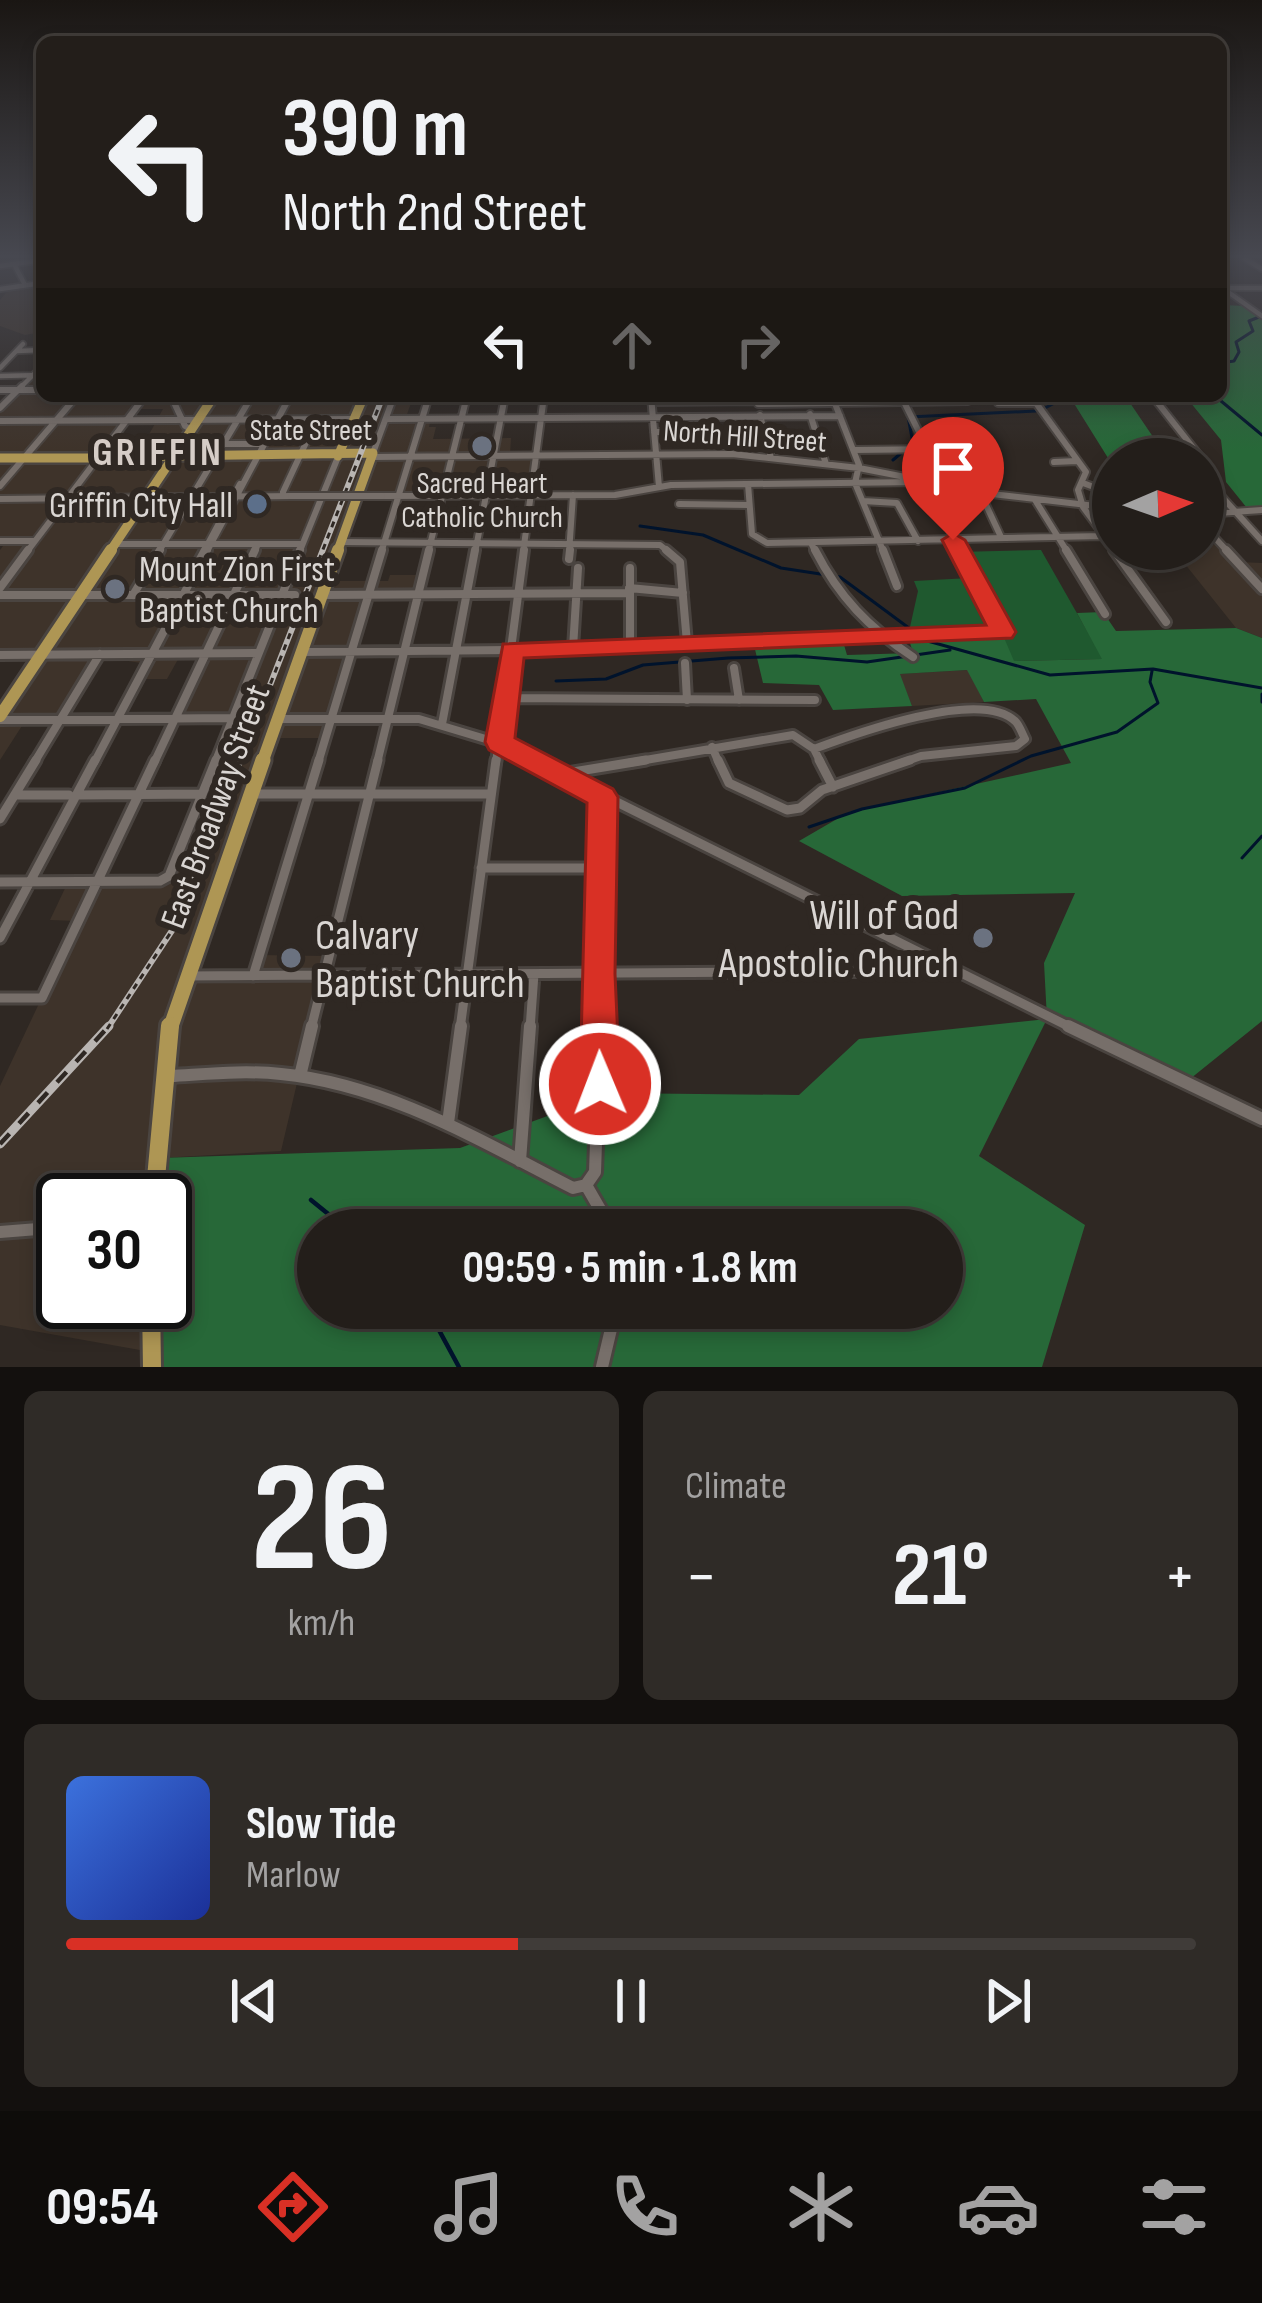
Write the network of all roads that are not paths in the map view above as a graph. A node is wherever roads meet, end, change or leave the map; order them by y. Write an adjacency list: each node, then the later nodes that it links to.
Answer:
1 (23, 344): 3 (street)
2 (36, 350): 3 (street)
3 (16, 351): 4 (street)
4 (0, 372): 5 (street)
5 (36, 372)
6 (36, 375): 9 (street)
7 (36, 389): 9 (street)
8 (0, 390): 9 (street)
9 (20, 390): 29 (street)
10 (72, 402): 49 (street)
11 (140, 402): 46 (street)
12 (174, 402): 47 (street)
13 (210, 402): 40 (main road)
14 (248, 402): 41 (street)
15 (287, 402): 42 (street)
16 (360, 402): 44 (main road)
17 (392, 402): 45 (street)
18 (427, 402): 36 (street)
19 (466, 402): 37 (street)
20 (504, 402): 38 (street)
21 (543, 402): 39 (street)
22 (651, 402): 35 (street)
23 (757, 402): 32 (street)
24 (790, 402): 30 (street)
25 (813, 402): 30 (street)
26 (834, 402): 34 (street)
27 (904, 402): 56 (street)
28 (1157, 402): 53 (street)
29 (3, 403)
30 (806, 403): 33 (street)
31 (998, 403): 75 (street)
32 (760, 416): 33 (street); 35 (street); 52 (street)
33 (810, 416): 34 (street); 76 (street)
34 (840, 416): 57 (street)
35 (653, 417): 39 (street); 51 (street)
36 (422, 418): 37 (street); 45 (street); 65 (street)
37 (462, 418): 38 (street); 59 (street)
38 (501, 418): 39 (street); 60 (street)
39 (541, 418): 61 (street)
40 (199, 419): 41 (street); 47 (street); 50 (main road)
41 (238, 419): 42 (street); 54 (street)
42 (277, 419): 43 (street); 58 (street)
43 (318, 419): 44 (street); 68 (street)
44 (350, 419): 63 (main road)
45 (386, 419): 64 (street)
46 (126, 420): 47 (street); 49 (street); 69 (street)
47 (182, 420): 50 (street)
48 (0, 421): 49 (street)
49 (56, 421): 71 (street)
50 (192, 430): 55 (main road)
51 (654, 432): 52 (street); 62 (street)
52 (764, 432): 72 (street)
53 (1186, 438)
54 (224, 443): 55 (street); 58 (street); 67 (street)
55 (183, 444): 66 (main road)
56 (927, 448): 57 (street); 85 (street)
57 (854, 450): 77 (street)
58 (259, 453): 67 (main road); 68 (main road); 94 (street)
59 (453, 454): 60 (street, North Hill Street); 65 (street, North Hill Street); 90 (street)
60 (495, 454): 61 (street, North Hill Street); 91 (street)
61 (536, 454): 62 (street, North Hill Street); 92 (street)
62 (656, 454): 72 (street, North Hill Street); 83 (street)
63 (339, 455): 64 (main road); 68 (main road); 129 (street)
64 (372, 455): 65 (street, North Hill Street); 120 (main road, East Broadway Street)
65 (411, 455): 89 (street)
66 (175, 456): 67 (main road); 69 (main road); 96 (main road)
67 (216, 456): 93 (street)
68 (300, 456): 87 (street)
69 (97, 457): 71 (main road); 95 (street)
70 (0, 458): 71 (main road)
71 (25, 458): 82 (street)
72 (771, 458): 73 (street, North Hill Street)
73 (799, 461): 76 (street, North Hill Street); 81 (street)
74 (1054, 461): 75 (street)
75 (1078, 461): 79 (street)
76 (826, 464): 77 (street, North Hill Street)
77 (859, 468): 78 (street); 85 (street, North Hill Street)
78 (855, 483): 81 (street); 100 (street); 112 (street)
79 (1083, 483): 84 (street); 101 (street)
80 (748, 484): 81 (street); 83 (street); 104 (street)
81 (802, 484)
82 (0, 486)
83 (659, 487): 88 (street)
84 (1092, 487)
85 (963, 488): 86 (street, North Hill Street)
86 (980, 492): 98 (street, North Hill Street); 111 (street)
87 (287, 494): 89 (street, bridge); 94 (street)
88 (573, 495): 92 (street); 117 (street)
89 (399, 496): 90 (street); 121 (street)
90 (443, 496): 91 (street); 122 (street)
91 (487, 496): 92 (street); 115 (street)
92 (531, 496): 116 (street)
93 (192, 497): 94 (street); 96 (street); 126 (street)
94 (236, 497): 127 (street)
95 (67, 498): 96 (street); 97 (street); 114 (street)
96 (147, 498): 125 (main road)
97 (0, 499)
98 (1034, 499): 101 (street, North Hill Street); 109 (street)
99 (1224, 500): 107 (street)
100 (863, 501): 118 (street); 123 (street)
101 (1082, 504): 103 (street, North Hill Street); 108 (street)
102 (679, 505): 104 (street)
103 (1092, 505)
104 (749, 506): 124 (street)
105 (1262, 510): 107 (street)
106 (1224, 513): 107 (street)
107 (1234, 513): 119 (street)
108 (1092, 519)
109 (1056, 536): 110 (street); 111 (street); 152 (street)
110 (1092, 536)
111 (1001, 537): 112 (street)
112 (953, 540): 118 (street); 154 (street)
113 (0, 541): 114 (street)
114 (35, 541): 137 (street)
115 (479, 541): 116 (street); 122 (street); 145 (street)
116 (526, 541): 117 (street); 141 (street)
117 (570, 541): 131 (street); 140 (street)
118 (918, 541): 123 (street)
119 (1262, 541)
120 (341, 542): 121 (street); 142 (main road, East Broadway Street)
121 (385, 542): 122 (street); 143 (street)
122 (431, 542): 144 (street)
123 (880, 542): 124 (street); 135 (street)
124 (811, 543): 154 (street)
125 (117, 544): 126 (street); 150 (main road)
126 (164, 544): 127 (street); 151 (street)
127 (211, 544): 128 (street); 146 (street)
128 (258, 544): 129 (street); 147 (street)
129 (302, 544): 148 (street)
130 (1224, 548): 136 (street)
131 (569, 559)
132 (578, 568): 139 (street)
133 (630, 568): 138 (street)
134 (1128, 570): 153 (street)
135 (897, 586)
136 (1262, 589)
137 (0, 591): 150 (street)
138 (629, 591): 139 (street); 140 (street); 156 (street)
139 (577, 593): 141 (street); 157 (street)
140 (682, 593): 155 (street)
141 (519, 594): 145 (street); 158 (street)
142 (322, 595): 143 (street); 160 (main road, East Broadway Street)
143 (369, 595): 144 (street); 161 (street)
144 (419, 595): 145 (street); 162 (street)
145 (469, 595): 159 (street)
146 (184, 596): 147 (street); 151 (street); 163 (street)
147 (234, 596): 148 (street); 164 (street)
148 (280, 596): 149 (street); 165 (street)
149 (295, 596)
150 (81, 597): 151 (street); 166 (main road)
151 (133, 597)
152 (1105, 614)
153 (1166, 622)
154 (883, 637): 155 (street); 169 (street)
155 (687, 643): 156 (street)
156 (630, 646): 157 (street)
157 (573, 648): 158 (street)
158 (512, 650): 159 (street); 172 (street)
159 (458, 651): 162 (street); 184 (street)
160 (302, 652): 161 (street); 181 (main road, East Broadway Street)
161 (352, 652): 162 (street); 178 (street)
162 (405, 652): 176 (street)
163 (154, 653): 164 (street); 167 (street); 179 (street)
164 (208, 653): 165 (street); 180 (street)
165 (257, 653): 177 (street)
166 (44, 654): 167 (street); 168 (street); 183 (main road)
167 (100, 654): 182 (street)
168 (0, 655)
169 (913, 657)
170 (685, 663): 173 (street)
171 (734, 668): 174 (street)
172 (506, 698): 173 (street); 185 (street)
173 (687, 700): 174 (street)
174 (739, 700): 175 (street)
175 (815, 700)
176 (389, 717): 178 (street); 184 (street); 194 (street)
177 (232, 718): 180 (street); 191 (street)
178 (332, 718): 181 (street); 193 (street)
179 (117, 719): 180 (street); 182 (street); 196 (street)
180 (175, 719): 190 (street)
181 (278, 719): 192 (main road, East Broadway Street)
182 (60, 720): 183 (street); 197 (street)
183 (2, 721)
184 (442, 724): 185 (street)
185 (500, 742): 188 (street); 195 (street)
186 (712, 747): 187 (street); 188 (street); 189 (street)
187 (814, 749): 189 (street); 189 (street)
188 (566, 775): 198 (street)
189 (833, 787)
190 (140, 794): 191 (street); 196 (street); 202 (street)
191 (202, 794): 202 (street)
192 (250, 794): 193 (street); 210 (main road, East Broadway Street)
193 (308, 794): 194 (street); 211 (street)
194 (369, 794): 195 (street); 212 (street)
195 (490, 794): 200 (street)
196 (73, 795): 197 (street); 204 (street)
197 (14, 796): 199 (street)
198 (602, 797): 201 (street); 206 (street)
199 (0, 819)
200 (481, 868): 201 (street); 209 (street)
201 (601, 868): 208 (street)
202 (99, 881): 204 (street); 213 (street)
203 (0, 882): 204 (street)
204 (25, 885): 205 (street)
205 (2, 930)
206 (935, 963): 208 (street); 216 (street)
207 (534, 974): 208 (street); 209 (street); 218 (street)
208 (597, 974): 220 (street)
209 (467, 975): 212 (street); 217 (street)
210 (185, 976): 211 (street); 214 (main road, East Broadway Street)
211 (253, 976): 212 (street)
212 (323, 976): 215 (street)
213 (0, 998)
214 (162, 1076): 215 (street); 219 (main road, East Broadway Street)
215 (300, 1076): 217 (street)
216 (1262, 1119)
217 (448, 1123): 218 (street)
218 (520, 1162): 220 (street)
219 (156, 1173)
220 (586, 1185): 221 (street)
221 (600, 1209)
222 (36, 1229): 223 (street)
223 (0, 1232)
224 (151, 1329): 226 (main road)
225 (611, 1329): 227 (street)
226 (152, 1367)
227 (602, 1367)

